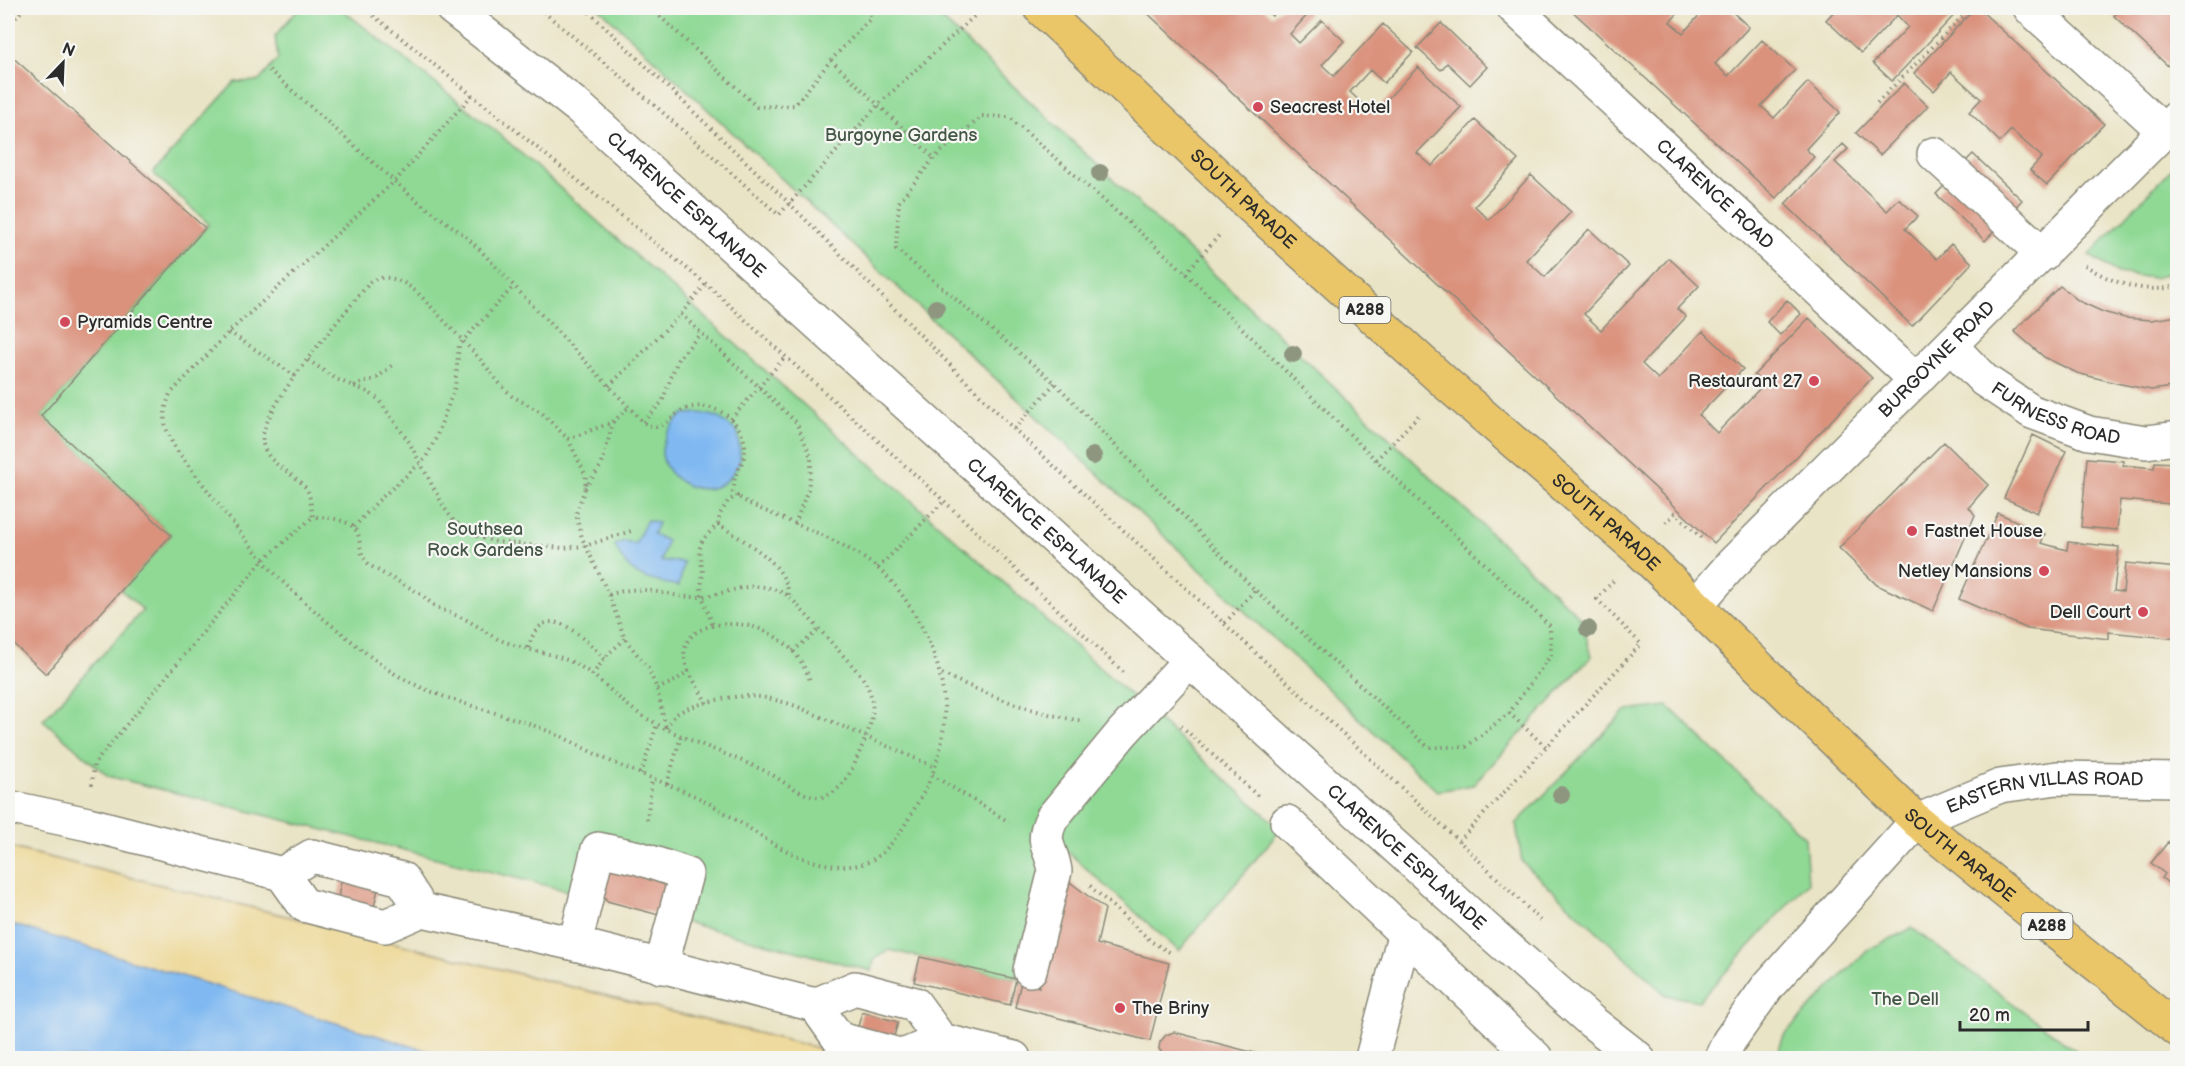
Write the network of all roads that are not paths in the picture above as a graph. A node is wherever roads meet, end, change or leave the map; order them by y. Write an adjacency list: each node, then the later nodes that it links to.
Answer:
1 (452, 8): 12 (street, CLARENCE ESPLANADE)
2 (1040, 8): 11 (main road, SOUTH PARADE / A288)
3 (1514, 8): 9 (street, CLARENCE ROAD)
4 (2030, 8): 5 (street)
5 (2171, 124): 7 (street, BURGOYNE ROAD)
6 (1934, 154): 7 (street)
7 (2050, 246): 8 (street, BURGOYNE ROAD)
8 (1951, 346): 9 (street, BURGOYNE ROAD); 10 (street, FURNESS ROAD)
9 (1916, 380): 11 (street, BURGOYNE ROAD)
10 (2178, 438)
11 (1696, 605): 15 (main road, SOUTH PARADE / A288)
12 (1190, 660): 22 (street); 29 (street, CLARENCE ESPLANADE)
13 (2178, 780): 15 (street, EASTERN VILLAS ROAD)
14 (8, 807): 17 (street)
15 (1917, 821): 24 (main road, SOUTH PARADE / A288); 30 (street)
16 (1287, 822): 19 (street)
17 (282, 874): 18 (street); 18 (street)
18 (422, 910): 20 (street)
19 (1405, 932): 27 (street); 28 (street)
20 (575, 944): 21 (street); 21 (street)
21 (661, 967): 23 (street)
22 (1030, 970)
23 (815, 1005): 25 (street); 25 (street)
24 (2178, 1030)
25 (941, 1040): 26 (street)
26 (1014, 1059)
27 (1372, 1059)
28 (1536, 1059)
29 (1638, 1059)
30 (1720, 1059)

